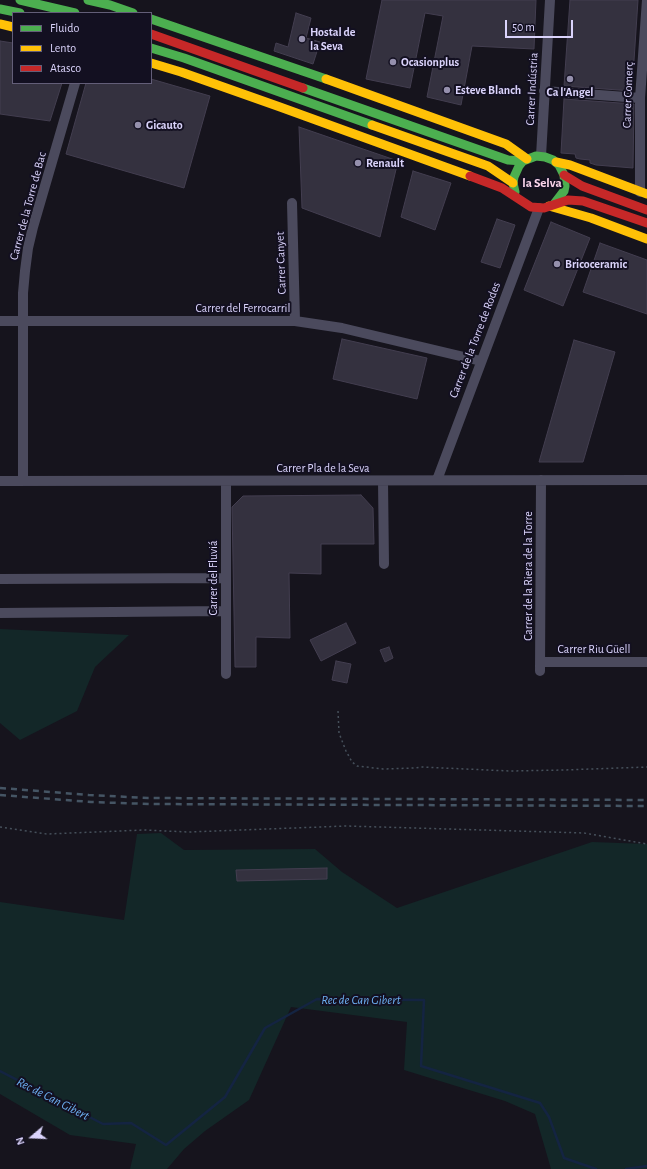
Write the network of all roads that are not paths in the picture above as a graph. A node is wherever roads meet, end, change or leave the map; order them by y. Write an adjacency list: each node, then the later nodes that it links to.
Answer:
1 (20, 0): 7 (main road)
2 (88, 0): 8 (main road)
3 (550, 0): 16 (street, Carrer Indústria)
4 (647, 0): 17 (street, Carrer Comerç)
5 (0, 9): 6 (main road)
6 (15, 12)
7 (71, 12)
8 (130, 12)
9 (152, 19): 19 (main road)
10 (0, 24): 11 (main road)
11 (12, 27)
12 (152, 34): 19 (main road)
13 (152, 48): 22 (main road)
14 (152, 63): 25 (main road)
15 (76, 84): 31 (street, Carrer de la Torre de Bac)
16 (544, 91): 17 (street); 18 (street, Carrer Indústria)
17 (640, 98): 23 (street, Carrer Comerç)
18 (541, 156): 19 (main road); 20 (main road)
19 (525, 160): 22 (main road)
20 (556, 162): 21 (main road); 23 (main road)
21 (564, 175): 26 (main road); 27 (main road)
22 (513, 183): 25 (main road)
23 (643, 193)
24 (292, 203): 32 (street, Carrer Canyet)
25 (523, 203): 26 (main road)
26 (547, 206): 28 (main road); 29 (main road); 33 (street, Carrer de la Torre de Rodes)
27 (647, 210)
28 (647, 223)
29 (647, 239)
30 (0, 321): 31 (street, Carrer del Ferrocarril)
31 (23, 321): 32 (street, Carrer del Ferrocarril); 38 (street, Carrer de la Torre de Bac)
32 (295, 321): 33 (street, Carrer del Ferrocarril)
33 (481, 361): 34 (street, Carrer de la Torre de Rodes)
34 (437, 480): 35 (street, Carrer Pla de la Seva); 40 (street, Carrer Pla de la Seva)
35 (541, 480): 36 (street, Carrer Pla de la Seva); 47 (street, Carrer de la Riera de la Torre)
36 (647, 480)
37 (0, 481): 38 (street, Carrer Pla de la Seva)
38 (23, 481): 39 (street, Carrer Pla de la Seva)
39 (226, 481): 40 (street, Carrer Pla de la Seva); 42 (street, Carrer del Fluviá)
40 (383, 481): 41 (street)
41 (384, 564)
42 (226, 578): 43 (street); 44 (street, Carrer del Fluviá)
43 (0, 579)
44 (226, 611): 45 (street); 48 (street, Carrer del Fluviá)
45 (0, 613)
46 (647, 662): 47 (street, Carrer Riu Güell)
47 (540, 666)
48 (226, 674)

